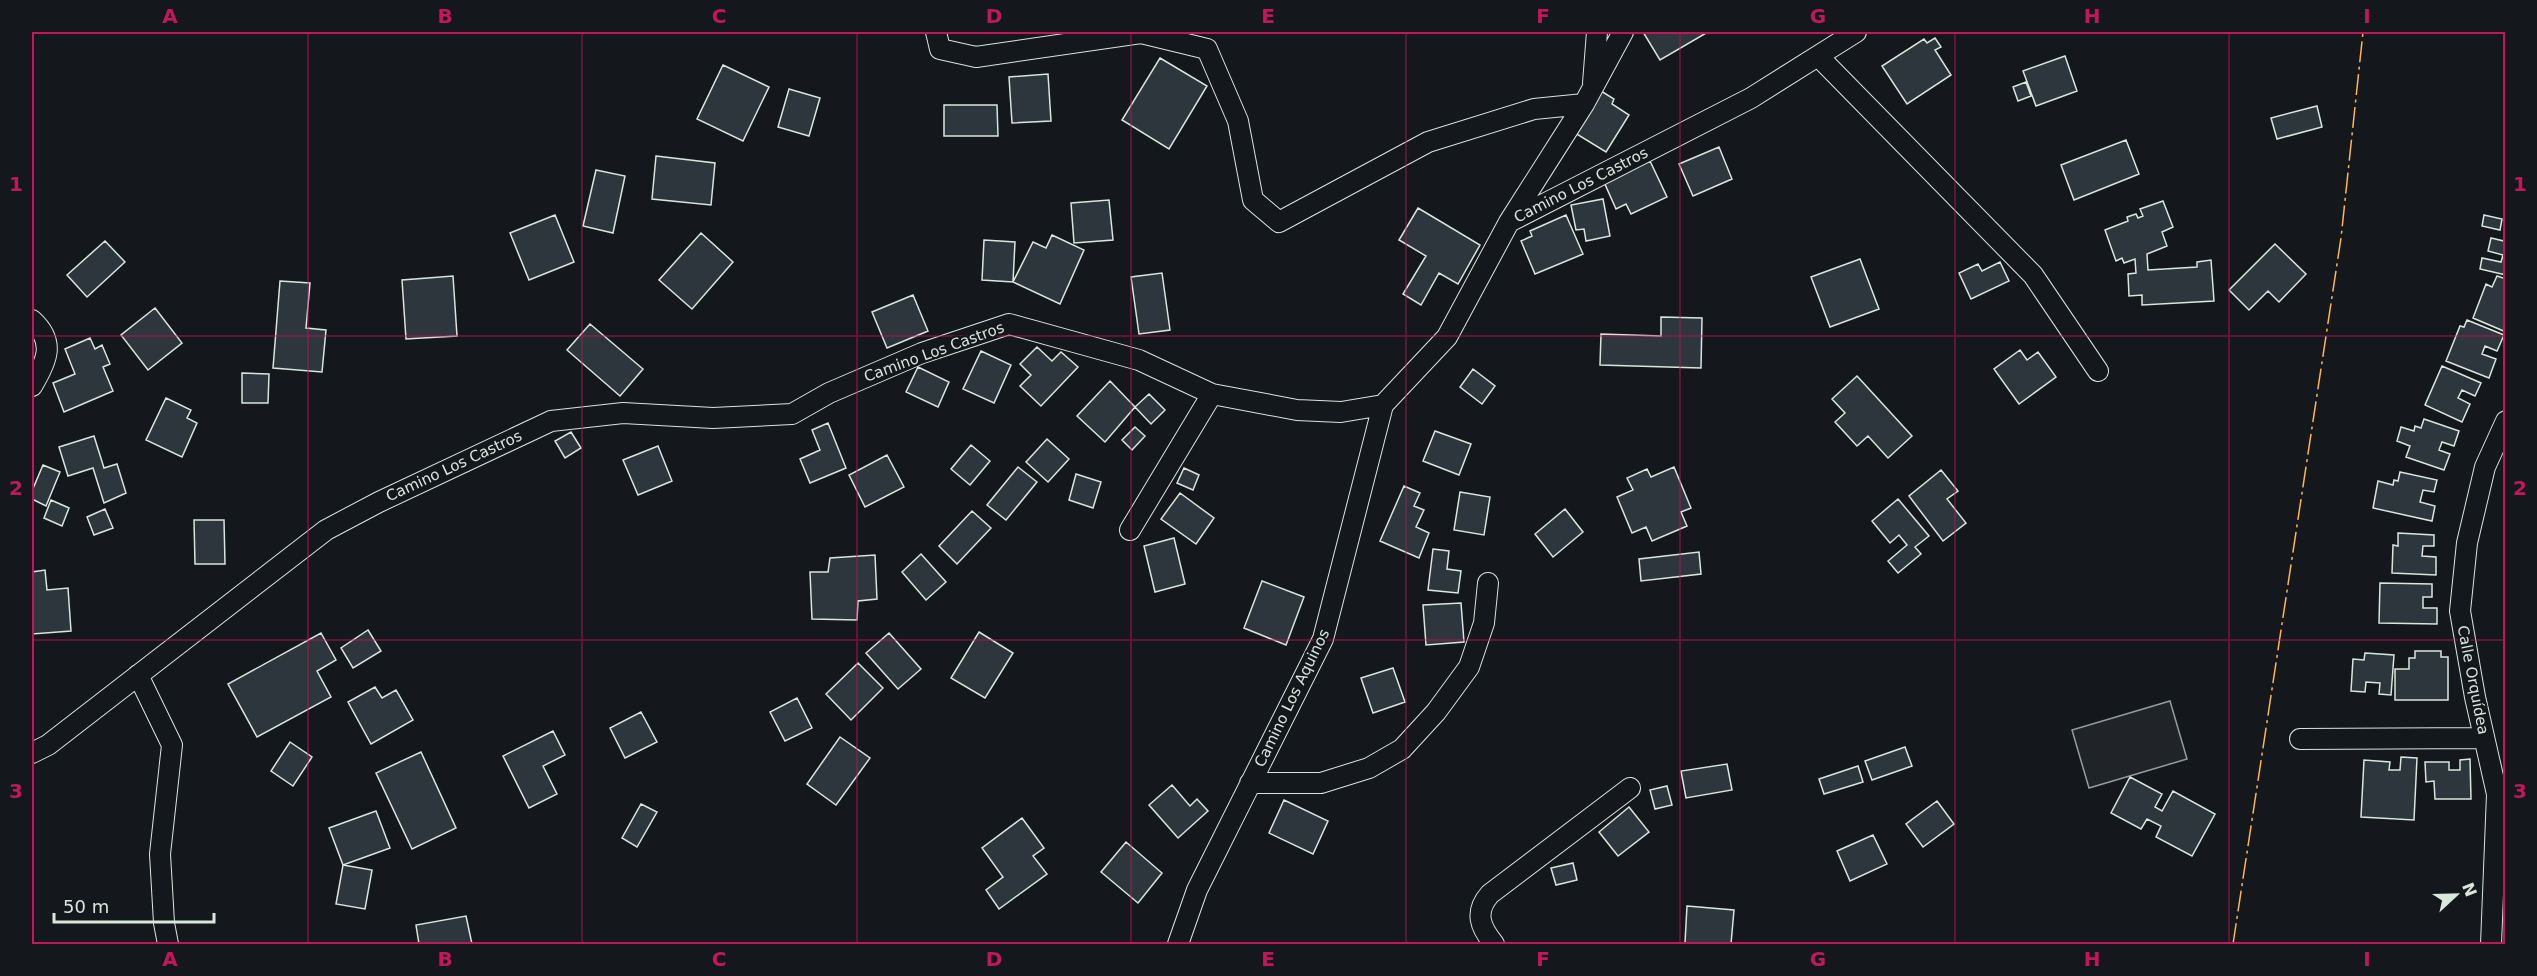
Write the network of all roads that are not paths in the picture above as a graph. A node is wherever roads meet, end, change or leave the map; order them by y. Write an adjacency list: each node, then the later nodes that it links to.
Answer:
1 (936, 32): 6 (street)
2 (1597, 32): 6 (street)
3 (1623, 32): 6 (street)
4 (1856, 32): 5 (street, Camino Los Castros)
5 (1818, 56): 7 (street, Camino Los Castros); 9 (street)
6 (1588, 97): 7 (street)
7 (1509, 222): 12 (street, Camino Los Castros)
8 (32, 320): 10 (street)
9 (2098, 370)
10 (32, 386)
11 (1212, 394): 12 (street, Camino Los Castros); 14 (street); 16 (street, Camino Los Castros)
12 (1383, 405): 20 (street, Camino Los Aquinos)
13 (2505, 421): 17 (street, Calle Orquídea)
14 (1130, 530)
15 (1488, 583): 20 (street)
16 (138, 675): 19 (street, Camino Los Castros); 22 (street)
17 (2484, 738): 18 (street); 25 (street, Calle Orquídea)
18 (2300, 739)
19 (32, 753)
20 (1250, 783): 23 (street, Camino Los Aquinos)
21 (1630, 788): 24 (street)
22 (168, 945)
23 (1178, 945)
24 (1494, 945)
25 (2491, 945)

